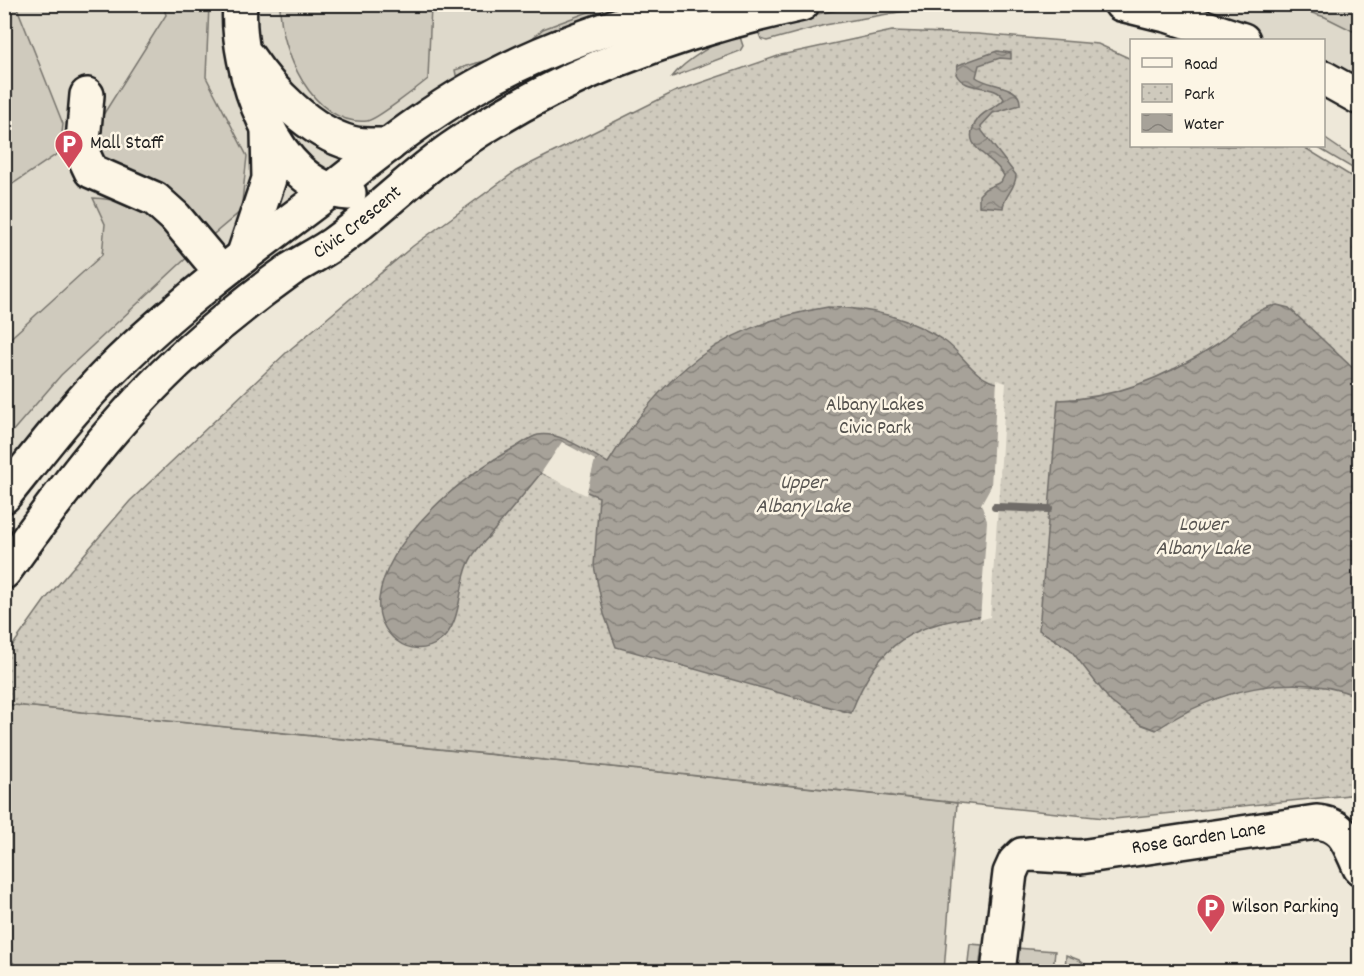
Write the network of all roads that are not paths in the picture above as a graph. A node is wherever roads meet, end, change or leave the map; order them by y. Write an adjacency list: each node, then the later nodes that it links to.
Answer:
1 (240, 4): 6 (street)
2 (686, 4): 12 (street, Civic Crescent)
3 (802, 4): 13 (street, Civic Crescent)
4 (1121, 4): 5 (street)
5 (1240, 39)
6 (243, 51): 10 (street); 11 (street)
7 (1325, 79): 9 (street)
8 (87, 95): 15 (street)
9 (1359, 98)
10 (300, 113): 12 (street); 14 (street)
11 (268, 132): 14 (street); 15 (street)
12 (388, 145): 14 (street, Civic Crescent)
13 (419, 172): 14 (street); 16 (street, Civic Crescent)
14 (332, 189): 15 (street, Civic Crescent); 16 (street)
15 (233, 263): 17 (street, Civic Crescent)
16 (292, 269): 18 (street, Civic Crescent)
17 (4, 496)
18 (4, 572)
19 (1359, 868): 20 (street, Rose Garden Lane)
20 (998, 972)

